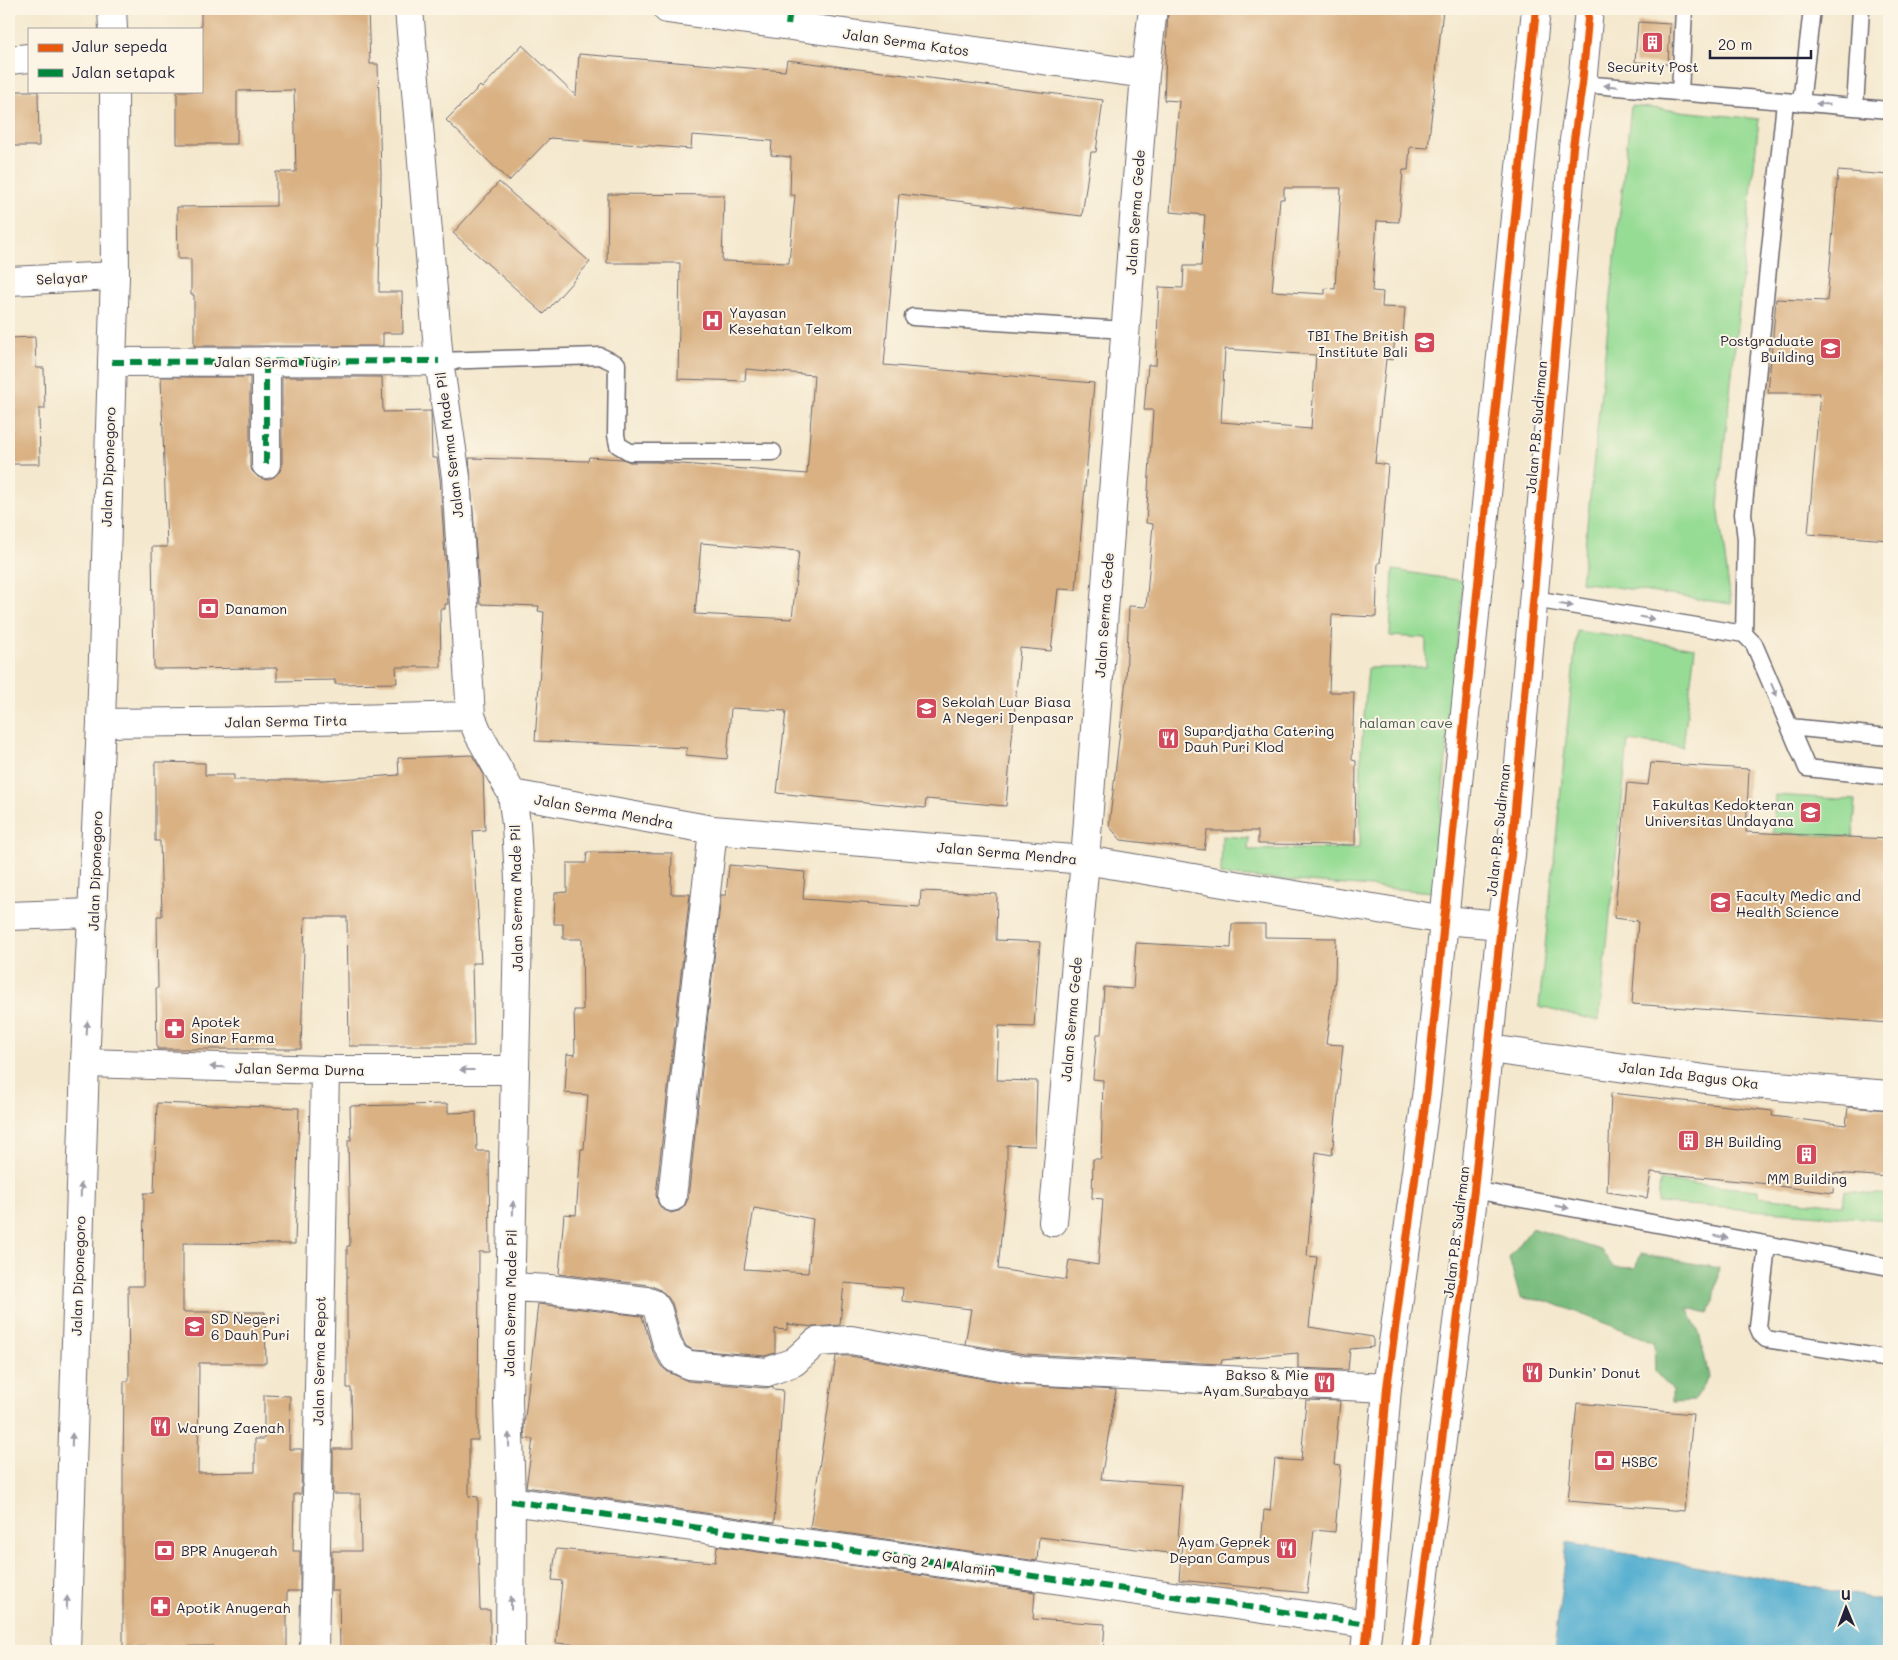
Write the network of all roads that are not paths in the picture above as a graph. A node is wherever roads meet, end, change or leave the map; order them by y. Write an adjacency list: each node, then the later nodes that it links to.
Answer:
1 (112, 9): 11 (street)
2 (409, 9): 26 (street, Jalan Serma Made Pil)
3 (667, 9): 10 (street, Jalan Serma Katos)
4 (1153, 9): 14 (street, Jalan Serma Gede)
5 (1536, 9): 43 (street)
6 (1589, 9): 15 (street, Jalan P.B. Sudirman)
7 (1684, 9): 17 (lane)
8 (1812, 9): 19 (lane)
9 (1861, 9): 20 (lane)
10 (789, 17): 14 (street, Jalan Serma Katos)
11 (113, 28)
12 (28, 58): 13 (street)
13 (9, 60)
14 (1145, 74): 25 (street, Jalan Serma Gede)
15 (1582, 84): 17 (lane, one-way to 15); 31 (street, Jalan P.B. Sudirman)
16 (114, 92): 22 (street, Jalan Diponegoro)
17 (1680, 93): 18 (lane)
18 (1785, 102): 19 (lane); 32 (lane)
19 (1802, 103): 20 (lane, one-way to 19)
20 (1855, 107): 21 (lane)
21 (1889, 110)
22 (115, 276): 23 (street, Selayar); 27 (street, Jalan Diponegoro)
23 (9, 281)
24 (913, 317): 25 (lane)
25 (1126, 330): 40 (street, Jalan Serma Gede)
26 (439, 361): 28 (street, Jalan Serma Tugir); 29 (lane); 33 (street, Jalan Serma Made Pil)
27 (112, 362): 28 (street, Jalan Serma Tugir); 34 (street, Jalan Diponegoro)
28 (266, 362): 30 (street)
29 (773, 452)
30 (266, 464)
31 (1534, 599): 32 (lane, one-way to 32); 44 (street, Jalan P.B. Sudirman)
32 (1744, 634): 35 (lane, one-way to 35)
33 (471, 716): 34 (street, Jalan Serma Tirta); 38 (street, Jalan Serma Made Pil)
34 (101, 723): 41 (street, Jalan Diponegoro)
35 (1790, 727): 36 (lane); 37 (lane)
36 (1889, 736)
37 (1889, 777)
38 (512, 794): 39 (street, Jalan Serma Mendra); 48 (street, Jalan Serma Made Pil)
39 (713, 830): 40 (street, Jalan Serma Mendra); 51 (street)
40 (1085, 860): 43 (street, Jalan Serma Mendra); 52 (street, Jalan Serma Gede)
41 (93, 913): 42 (street); 46 (street, Jalan Diponegoro, one-way to 41)
42 (9, 916)
43 (1445, 920): 44 (street, Jalan Serma Mendra); 57 (street)
44 (1501, 924): 45 (street, Jalan P.B. Sudirman)
45 (1489, 1049): 49 (street, Jalan Ida Bagus Oka); 50 (street, Jalan P.B. Sudirman)
46 (85, 1063): 47 (street, Jalan Serma Durna, one-way to 46); 60 (street, Jalan Diponegoro, one-way to 46)
47 (324, 1070): 48 (street, Jalan Serma Durna, one-way to 47); 61 (street, Jalan Serma Repot)
48 (516, 1070): 55 (street, Jalan Serma Made Pil, one-way to 48)
49 (1889, 1095)
50 (1474, 1190): 53 (lane, one-way to 53); 64 (street, Jalan P.B. Sudirman)
51 (672, 1197)
52 (1053, 1222)
53 (1766, 1245): 54 (lane); 56 (lane)
54 (1889, 1267)
55 (511, 1287): 57 (street); 58 (street, Jalan Serma Made Pil, one-way to 55)
56 (1889, 1359)
57 (1387, 1388): 59 (street)
58 (511, 1501): 59 (street, Gang 2 Al Alamin); 62 (street, Jalan Serma Made Pil, one-way to 58)
59 (1368, 1624): 63 (street)
60 (66, 1651)
61 (314, 1651)
62 (510, 1651)
63 (1365, 1651)
64 (1415, 1651)

